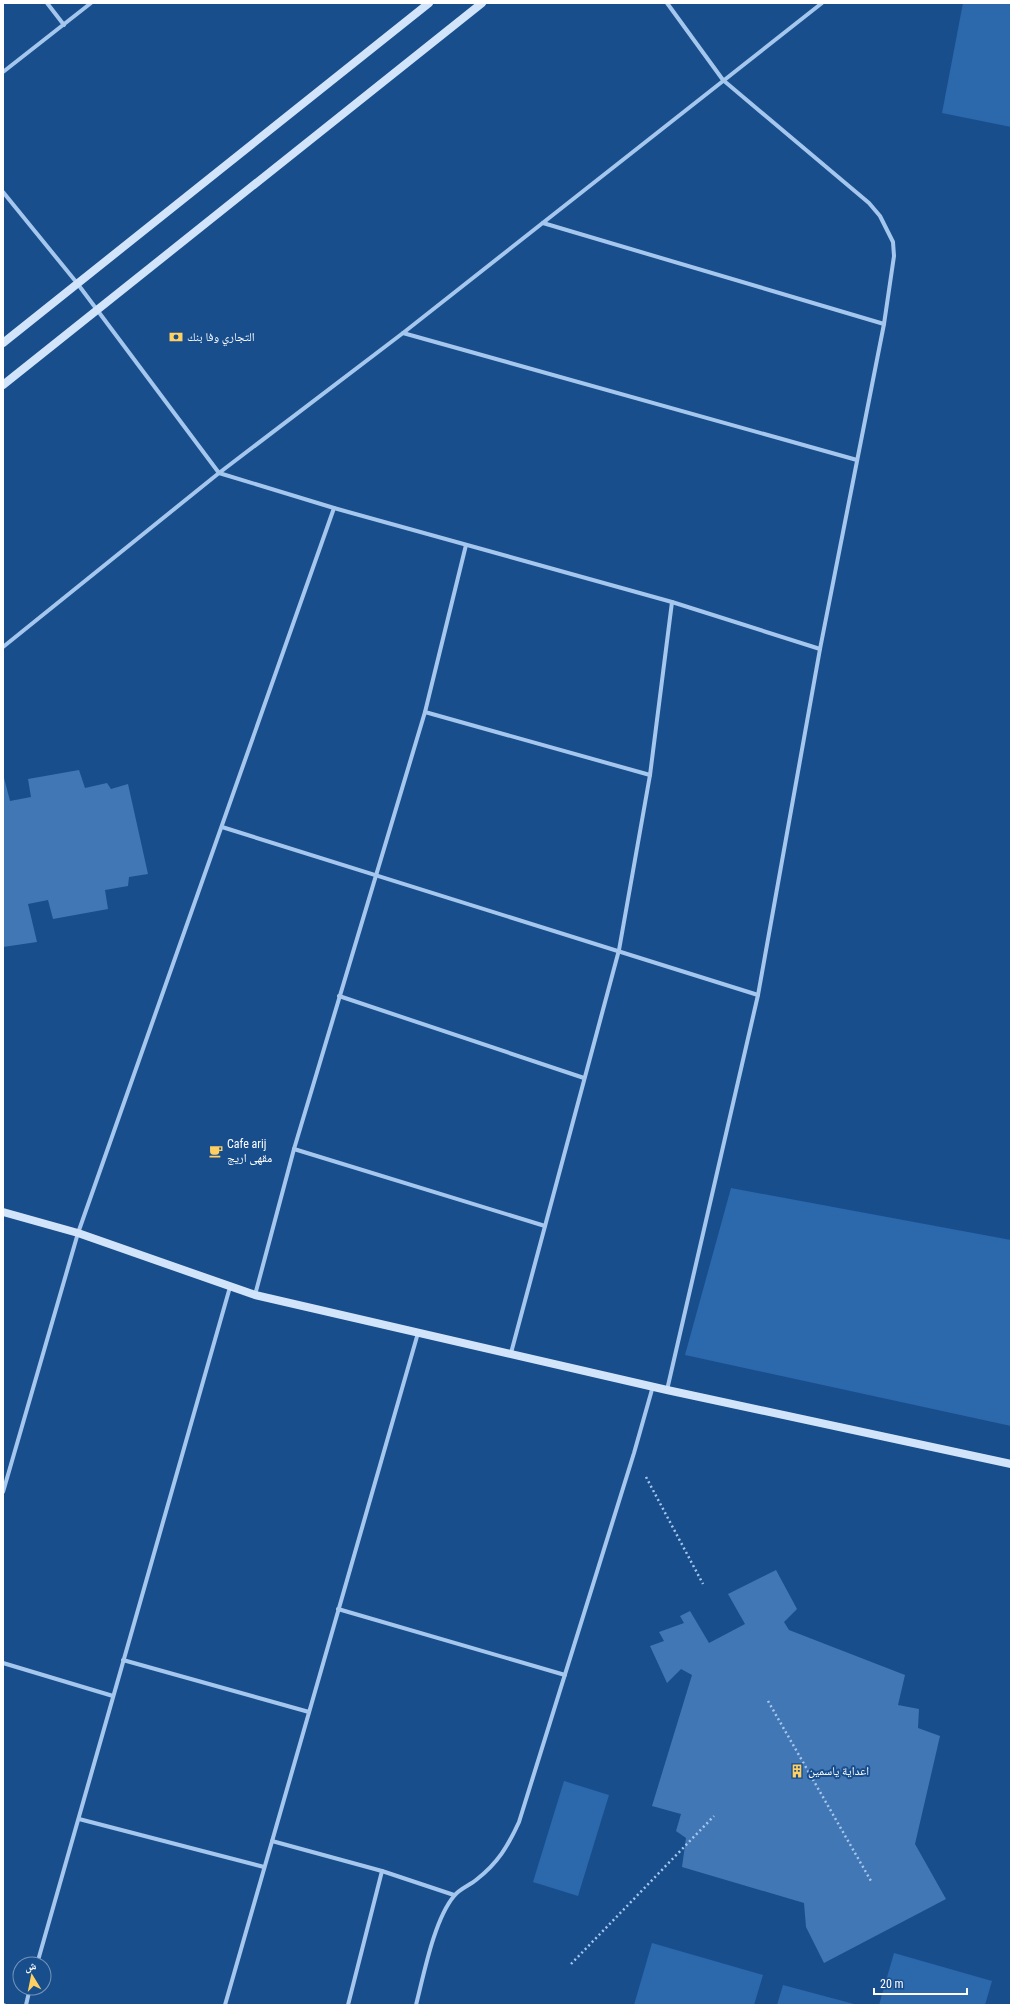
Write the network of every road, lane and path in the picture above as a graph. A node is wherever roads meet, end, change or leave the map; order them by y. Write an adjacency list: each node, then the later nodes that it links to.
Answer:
1 (47, 3): 7 (street)
2 (91, 3): 7 (street)
3 (429, 3): 12 (street)
4 (482, 3): 13 (street)
5 (667, 3): 9 (street)
6 (822, 3): 9 (street)
7 (64, 25): 8 (street)
8 (3, 72)
9 (723, 80): 11 (street); 14 (street)
10 (3, 192): 12 (street)
11 (542, 223): 14 (street); 15 (street)
12 (77, 283): 13 (street); 16 (street)
13 (98, 309): 17 (street); 19 (street)
14 (884, 324): 18 (street)
15 (403, 333): 18 (street); 19 (street)
16 (3, 343)
17 (3, 386)
18 (857, 460): 24 (street)
19 (219, 473): 20 (street); 23 (street)
20 (334, 508): 21 (street); 27 (street)
21 (466, 545): 22 (street); 25 (street)
22 (672, 602): 24 (street); 26 (street)
23 (3, 647)
24 (820, 649): 30 (street)
25 (425, 712): 26 (street); 28 (street)
26 (650, 775): 29 (street)
27 (222, 827): 28 (street); 36 (street)
28 (375, 876): 29 (street); 31 (street)
29 (618, 950): 30 (street); 32 (street)
30 (758, 995): 42 (street)
31 (340, 996): 32 (street); 33 (street)
32 (584, 1078): 35 (street)
33 (294, 1149): 35 (street); 38 (street)
34 (3, 1212): 36 (street)
35 (545, 1226): 40 (street)
36 (78, 1233): 37 (street); 45 (street)
37 (230, 1287): 38 (street); 48 (street)
38 (255, 1295): 39 (street)
39 (418, 1332): 40 (street); 47 (street)
40 (511, 1353): 41 (street)
41 (653, 1386): 42 (street); 43 (street)
42 (667, 1390): 44 (street)
43 (634, 1453): 46 (path); 50 (street)
44 (1011, 1464)
45 (3, 1492)
46 (703, 1584)
47 (338, 1609): 50 (street); 53 (street)
48 (123, 1660): 51 (street); 53 (street)
49 (3, 1663): 51 (street)
50 (565, 1675): 60 (street)
51 (113, 1696): 55 (street)
52 (768, 1702): 59 (path)
53 (309, 1712): 56 (street)
54 (714, 1816): 62 (path)
55 (78, 1819): 57 (street); 61 (street)
56 (272, 1841): 57 (street); 58 (street)
57 (264, 1866): 63 (street)
58 (382, 1871): 60 (street); 64 (street)
59 (871, 1881)
60 (454, 1895): 65 (street)
61 (39, 1956)
62 (570, 1964)
63 (225, 2005)
64 (348, 2005)
65 (416, 2005)

